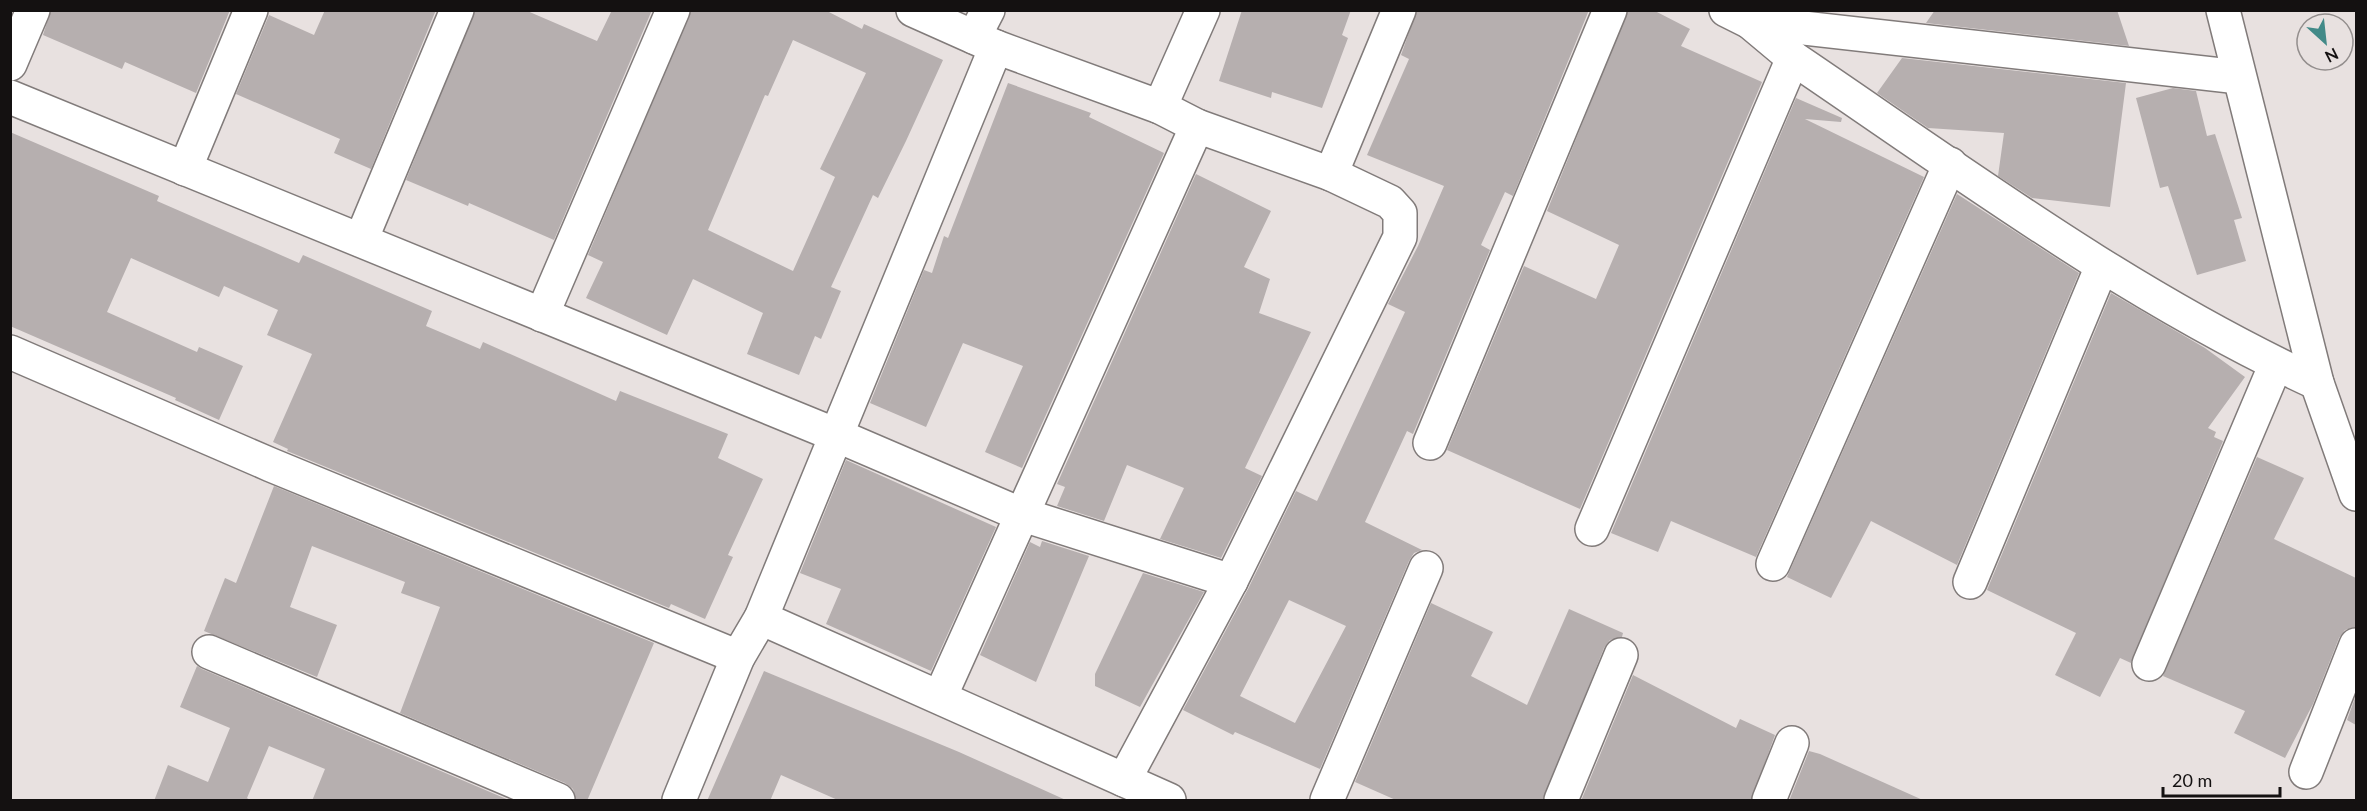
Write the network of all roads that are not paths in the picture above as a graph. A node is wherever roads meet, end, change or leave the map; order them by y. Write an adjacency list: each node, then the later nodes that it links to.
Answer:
1 (33, 10): 13 (street)
2 (251, 10): 19 (street)
3 (457, 10): 21 (street)
4 (673, 10): 23 (street)
5 (913, 10): 11 (street)
6 (1203, 10): 16 (street)
7 (1399, 10): 20 (street)
8 (1610, 10): 28 (street)
9 (2223, 10): 14 (street)
10 (1738, 16): 12 (street); 14 (street)
11 (986, 32): 16 (street); 27 (street)
12 (1793, 58): 18 (street); 31 (street)
13 (10, 64)
14 (2239, 77): 26 (street)
15 (10, 97): 19 (street)
16 (1160, 107): 17 (street)
17 (1197, 126): 20 (street); 30 (street)
18 (1950, 164): 22 (street); 32 (street)
19 (185, 169): 21 (street)
20 (1331, 174): 34 (street)
21 (361, 240): 23 (street)
22 (2102, 266): 25 (street); 35 (street)
23 (542, 315): 27 (street)
24 (10, 352): 40 (street)
25 (2276, 364): 26 (street); 41 (street)
26 (2317, 383): 29 (street)
27 (836, 435): 30 (street); 36 (street)
28 (1430, 443)
29 (2356, 494)
30 (1020, 514): 34 (street); 42 (street)
31 (1592, 529)
32 (1773, 564)
33 (1426, 568): 49 (street)
34 (1231, 581): 45 (street)
35 (1970, 582)
36 (761, 618): 40 (street); 42 (street)
37 (2356, 645): 44 (street)
38 (209, 652): 46 (street)
39 (1621, 655): 50 (street)
40 (738, 657): 47 (street)
41 (2149, 664)
42 (940, 698): 45 (street)
43 (1792, 743): 51 (street)
44 (2306, 772)
45 (1124, 780): 48 (street)
46 (558, 801)
47 (679, 801)
48 (1169, 801)
49 (1327, 801)
50 (1561, 801)
51 (1769, 801)

